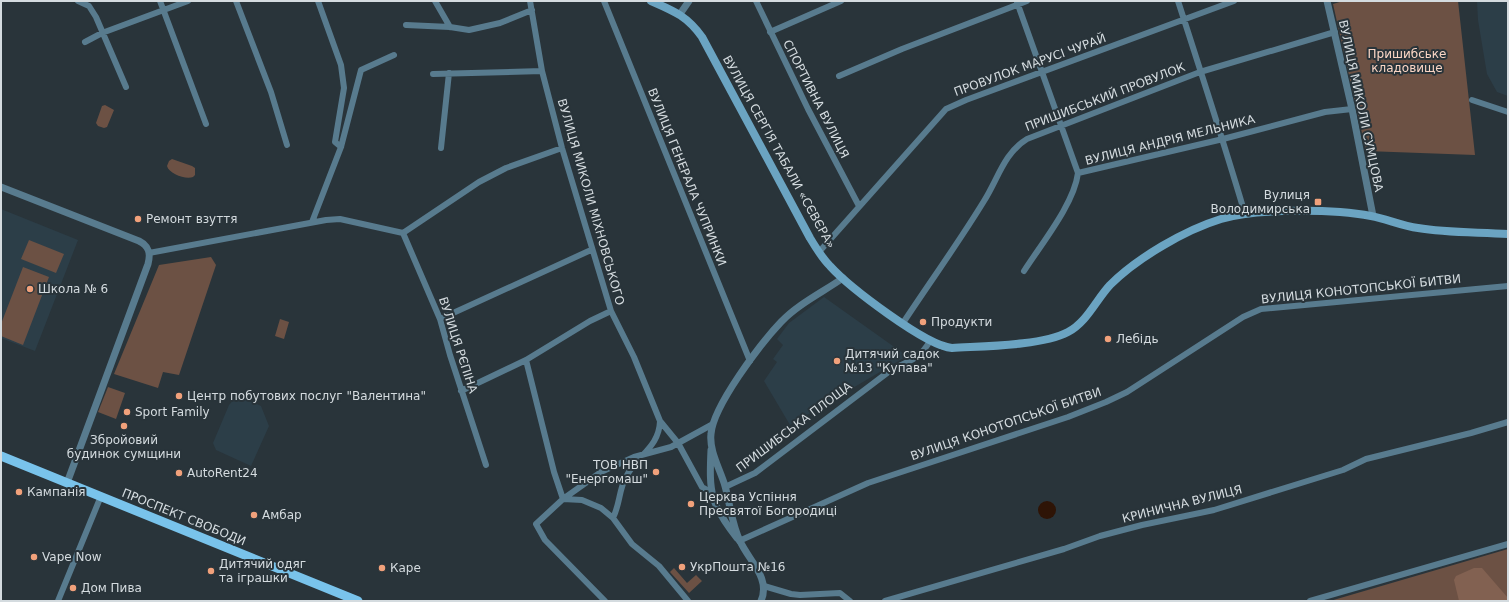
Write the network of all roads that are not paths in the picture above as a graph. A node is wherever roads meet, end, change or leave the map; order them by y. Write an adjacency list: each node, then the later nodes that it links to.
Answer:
1 (78, 1): 24 (street)
2 (160, 1): 18 (street)
3 (188, 1): 18 (street)
4 (236, 1): 42 (street)
5 (318, 1): 43 (street)
6 (435, 1): 23 (street)
7 (530, 1): 19 (street, ВУЛИЦЯ МИКОЛИ МІХНОВСЬКОГО)
8 (604, 1): 65 (street, ВУЛИЦЯ ГЕНЕРАЛА ЧУПРИНКИ)
9 (651, 1): 20 (main road, ВУЛИЦЯ СЕРГІЯ ТАБАЛИ «СЄВЄРА»)
10 (689, 1): 20 (street)
11 (756, 1): 25 (street, СПОРТИВНА ВУЛИЦЯ)
12 (841, 1): 25 (street)
13 (1027, 1): 17 (street)
14 (1178, 1): 21 (street)
15 (1234, 1): 21 (street, ПРОВУЛОК МАРУСІ ЧУРАЙ)
16 (1327, 1): 26 (street, ВУЛИЦЯ МИКОЛИ СУМЦОВА)
17 (1017, 3): 30 (street); 34 (street)
18 (163, 10): 24 (street); 39 (street)
19 (532, 10): 23 (street); 29 (street, ВУЛИЦЯ МИКОЛИ МІХНОВСЬКОГО)
20 (680, 14): 55 (main road, ВУЛИЦЯ СЕРГІЯ ТАБАЛИ «СЄВЄРА»)
21 (1184, 20): 30 (street, ПРОВУЛОК МАРУСІ ЧУРАЙ); 31 (street)
22 (406, 25): 23 (street)
23 (450, 27)
24 (102, 32): 27 (street); 35 (street)
25 (770, 32): 48 (street, СПОРТИВНА ВУЛИЦЯ)
26 (1336, 32): 31 (street, ПРИШИБСЬКИЙ ПРОВУЛОК); 37 (street, ВУЛИЦЯ МИКОЛИ СУМЦОВА)
27 (85, 42)
28 (394, 55): 43 (street)
29 (542, 70): 32 (street); 45 (street, ВУЛИЦЯ МИКОЛИ МІХНОВСЬКОГО)
30 (1043, 71): 40 (street); 48 (street, ПРОВУЛОК МАРУСІ ЧУРАЙ)
31 (1200, 72): 40 (street, ПРИШИБСЬКИЙ ПРОВУЛОК); 41 (street)
32 (449, 73): 33 (street); 44 (street)
33 (433, 74)
34 (839, 76)
35 (126, 87)
36 (1472, 100): 38 (street)
37 (1352, 109): 41 (street, ВУЛИЦЯ АНДРІЯ МЕЛЬНИКА); 50 (street, ВУЛИЦЯ МИКОЛИ СУМЦОВА)
38 (1508, 112)
39 (206, 124)
40 (1062, 126): 46 (street); 62 (street, ПРИШИБСЬКИЙ ПРОВУЛОК)
41 (1223, 139): 46 (street, ВУЛИЦЯ АНДРІЯ МЕЛЬНИКА); 49 (street)
42 (287, 145)
43 (341, 147): 51 (street)
44 (441, 148)
45 (562, 148): 52 (street); 54 (street, ВУЛИЦЯ МИКОЛИ МІХНОВСЬКОГО)
46 (1078, 173): 57 (street, ВУЛИЦЯ АНДРІЯ МЕЛЬНИКА)
47 (1, 187): 56 (street)
48 (859, 206): 55 (street, ПРОВУЛОК МАРУСІ ЧУРАЙ)
49 (1245, 214): 50 (main road, ВУЛИЦЯ СЕРГІЯ ТАБАЛИ «СЄВЄРА»); 63 (main road, ВУЛИЦЯ СЕРГІЯ ТАБАЛИ «СЄВЄРА»)
50 (1373, 216): 53 (main road, ВУЛИЦЯ СЕРГІЯ ТАБАЛИ «СЄВЄРА»)
51 (312, 222): 52 (street); 56 (street)
52 (403, 233): 61 (street, ВУЛИЦЯ РЄПІНА)
53 (1508, 234)
54 (592, 250): 60 (street, ВУЛИЦЯ МИКОЛИ МІХНОВСЬКОГО); 61 (street)
55 (819, 252): 58 (main road, ВУЛИЦЯ СЕРГІЯ ТАБАЛИ «СЄВЄРА»)
56 (149, 253): 75 (street)
57 (1024, 271)
58 (843, 278): 62 (main road, ВУЛИЦЯ СЕРГІЯ ТАБАЛИ «СЄВЄРА»); 65 (street, ПРИШИБСЬКА ПЛОЩА)
59 (1508, 286): 81 (street, ВУЛИЦЯ КОНОТОПСЬКОЇ БИТВИ)
60 (611, 311): 64 (street); 67 (street, ВУЛИЦЯ МИКОЛИ МІХНОВСЬКОГО)
61 (440, 319): 66 (street, ВУЛИЦЯ РЄПІНА)
62 (903, 323): 63 (main road, ВУЛИЦЯ СЕРГІЯ ТАБАЛИ «СЄВЄРА»)
63 (930, 341): 76 (street, ПРИШИБСЬКА ПЛОЩА)
64 (526, 360): 66 (street); 79 (street)
65 (750, 361): 69 (street, ПРИШИБСЬКА ПЛОЩА)
66 (461, 391): 74 (street, ВУЛИЦЯ РЄПІНА)
67 (660, 420): 70 (street, ВУЛИЦЯ МИКОЛИ МІХНОВСЬКОГО); 72 (street)
68 (1508, 422): 90 (street, КРИНИЧНА ВУЛИЦЯ)
69 (712, 424): 70 (street); 71 (street, ПРИШИБСЬКА ПЛОЩА)
70 (678, 443): 72 (street); 77 (street, ВУЛИЦЯ МИКОЛИ МІХНОВСЬКОГО)
71 (711, 446): 76 (street, ПРИШИБСЬКА ПЛОЩА); 77 (street)
72 (646, 453): 79 (street); 80 (street)
73 (1, 456): 75 (main road, ПРОСПЕКТ СВОБОДИ)
74 (486, 465)
75 (67, 483): 78 (main road, ПРОСПЕКТ СВОБОДИ)
76 (725, 487): 81 (street, ПРИШИБСЬКА ПЛОЩА)
77 (711, 492): 81 (street)
78 (101, 496): 84 (street); 85 (main road, ПРОСПЕКТ СВОБОДИ)
79 (563, 499): 80 (street); 86 (street)
80 (613, 518): 87 (street)
81 (739, 541): 83 (street, ПРИШИБСЬКА ПЛОЩА)
82 (1508, 544): 91 (street)
83 (764, 586): 88 (street); 89 (street)
84 (58, 601)
85 (358, 601)
86 (606, 601)
87 (688, 601)
88 (761, 601)
89 (850, 601)
90 (885, 601)
91 (1310, 601)

